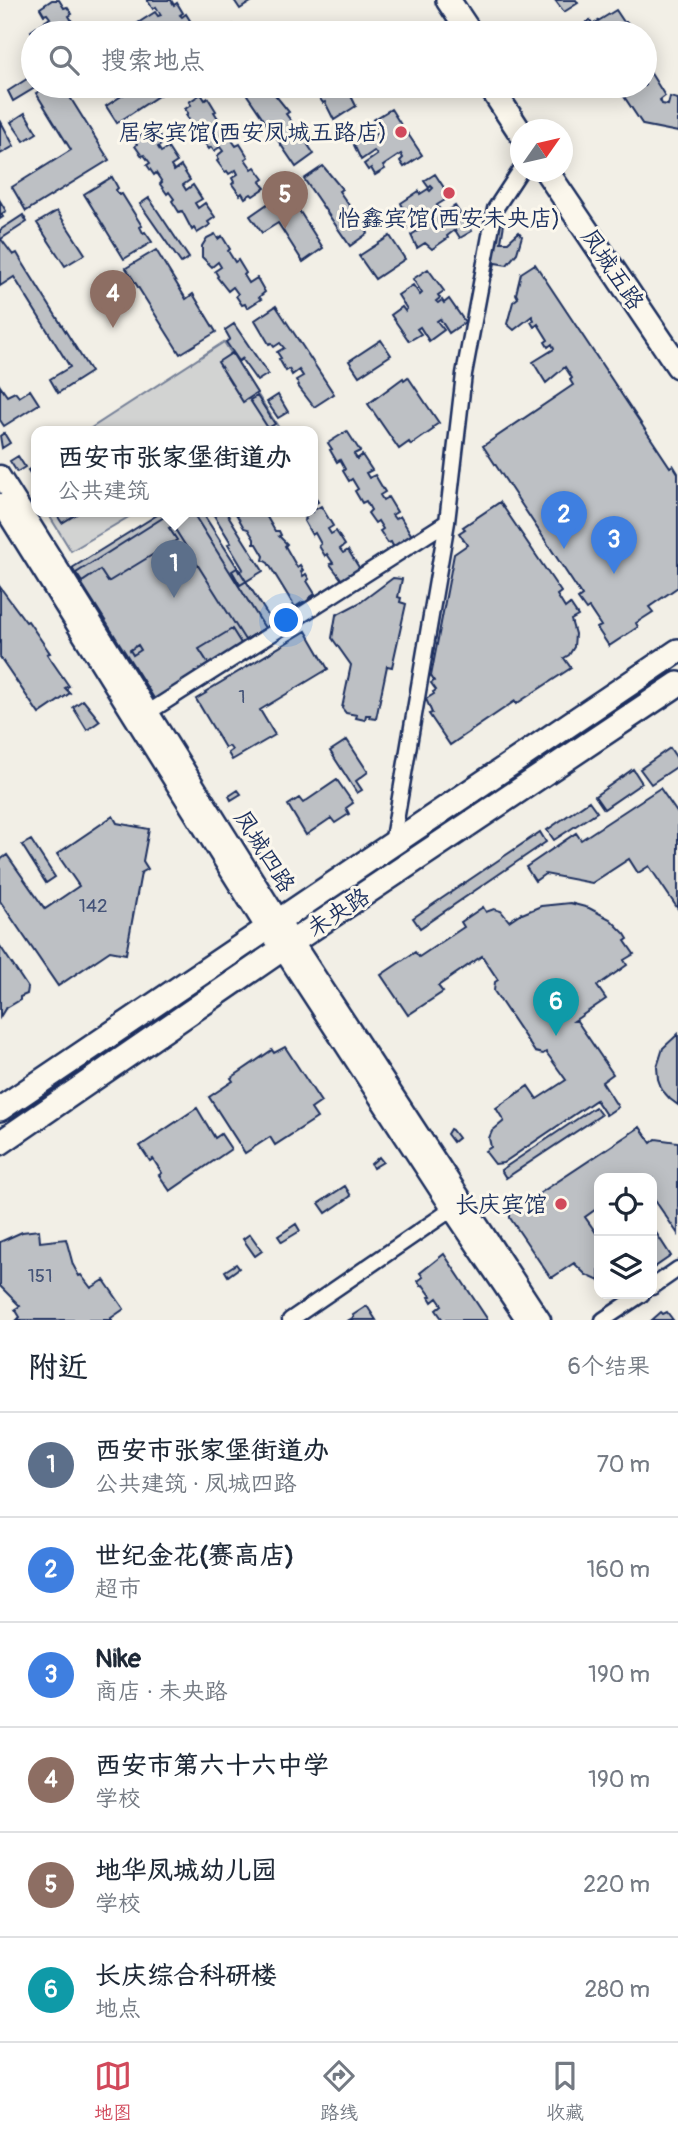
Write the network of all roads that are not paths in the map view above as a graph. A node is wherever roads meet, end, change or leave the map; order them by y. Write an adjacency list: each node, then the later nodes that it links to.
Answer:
1 (433, 0): 3 (main road)
2 (448, 0): 4 (main road)
3 (447, 21)
4 (462, 21)
5 (498, 98): 7 (main road)
6 (514, 98): 8 (main road)
7 (512, 119)
8 (528, 119)
9 (513, 182): 16 (street)
10 (554, 182): 13 (main road, 凤城五路)
11 (570, 182): 12 (main road, 凤城五路)
12 (678, 341)
13 (678, 366)
14 (0, 475): 19 (street, 凤城四路)
15 (0, 503): 19 (street, 凤城四路)
16 (447, 522): 19 (street); 20 (street)
17 (678, 651): 20 (main road, 未央路)
18 (678, 684): 22 (main road, 未央路)
19 (143, 716): 21 (street, 凤城四路)
20 (392, 844): 21 (main road, 未央路)
21 (273, 925): 22 (street, 凤城四路); 23 (main road, 未央路)
22 (288, 945): 24 (main road, 未央路); 25 (street, 凤城四路)
23 (0, 1109)
24 (0, 1143)
25 (457, 1206): 29 (street); 30 (street, 凤城四路); 31 (street, 凤城四路)
26 (678, 1269): 27 (street)
27 (657, 1284)
28 (634, 1299): 32 (street)
29 (290, 1320)
30 (526, 1320)
31 (541, 1320)
32 (603, 1320)

